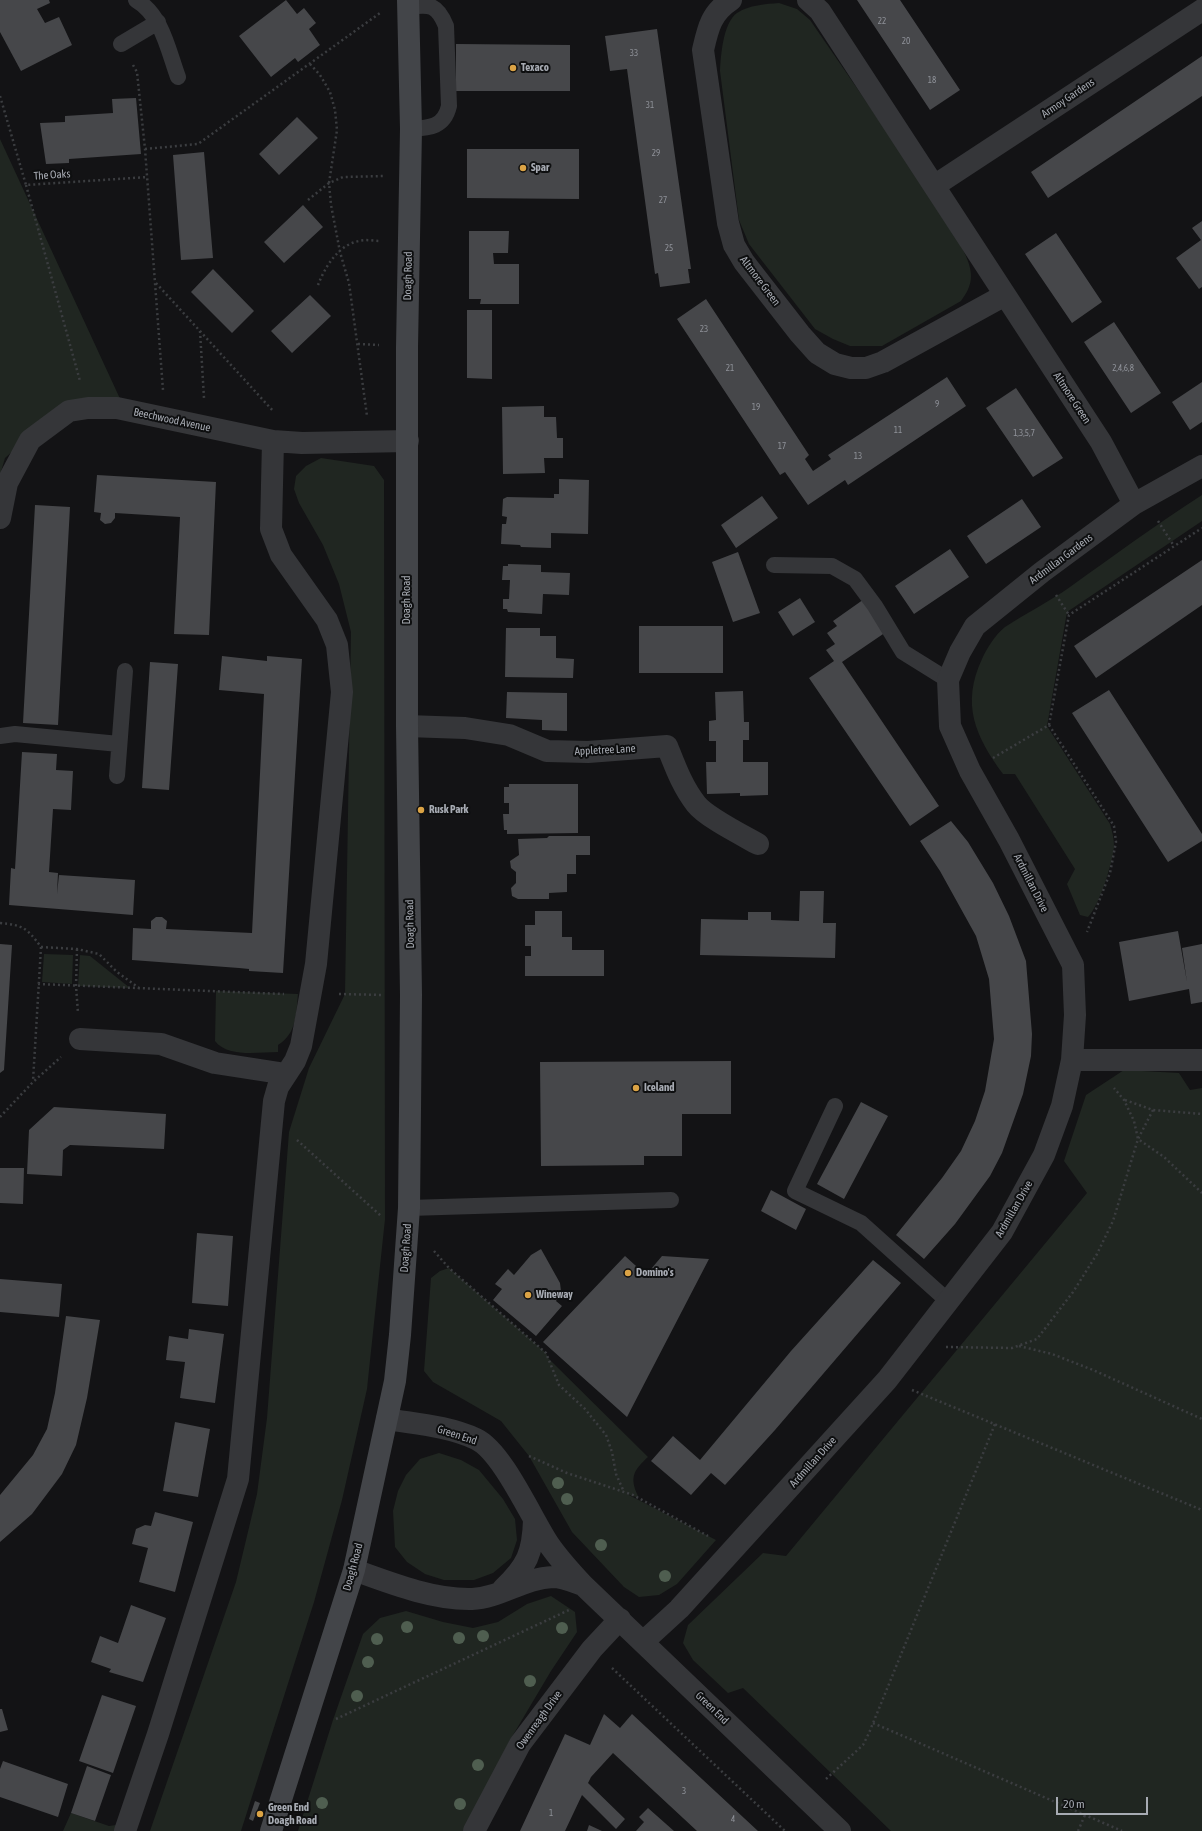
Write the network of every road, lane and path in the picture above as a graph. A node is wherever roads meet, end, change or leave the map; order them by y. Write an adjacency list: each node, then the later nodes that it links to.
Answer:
1 (136, 0): 7 (lane)
2 (731, 0): 24 (street, Altmore Green)
3 (808, 0): 18 (street, Altmore Green)
4 (408, 3): 12 (main road, Doagh Road); 12 (lane)
5 (386, 9): 9 (path)
6 (1202, 10): 18 (street, Armoy Gardens)
7 (158, 22): 8 (lane); 10 (lane)
8 (121, 44): 13 (path)
9 (310, 64): 13 (path); 16 (path)
10 (178, 77)
11 (0, 96): 17 (path, The Oaks)
12 (411, 130): 20 (main road, Doagh Road)
13 (145, 148): 15 (path)
14 (369, 176): 16 (path)
15 (148, 177): 17 (path, The Oaks); 22 (path)
16 (329, 183): 19 (path); 21 (path)
17 (26, 185): 26 (path)
18 (934, 186): 24 (street, Altmore Green)
19 (308, 200)
20 (408, 242): 21 (path); 31 (main road, Doagh Road)
21 (340, 252): 23 (path); 30 (path)
22 (156, 283): 25 (path); 27 (path)
23 (318, 285)
24 (1005, 295): 34 (street, Altmore Green)
25 (200, 331): 28 (path); 32 (path)
26 (88, 408): 27 (street, Beechwood Avenue); 35 (street, Beechwood Avenue)
27 (165, 418): 28 (street, Beechwood Avenue)
28 (206, 427): 29 (street, Beechwood Avenue)
29 (273, 441): 32 (street, Beechwood Avenue); 58 (street)
30 (370, 441): 31 (street, Beechwood Avenue); 32 (street, Beechwood Avenue)
31 (408, 441): 45 (main road, Doagh Road)
32 (302, 443)
33 (1202, 466): 34 (street, Ardmillan Gardens)
34 (1134, 504): 43 (street, Ardmillan Gardens)
35 (0, 518)
36 (1162, 527): 38 (path)
37 (1202, 528): 38 (path)
38 (1174, 546): 41 (path)
39 (774, 565): 43 (lane)
40 (1057, 596): 41 (path)
41 (1069, 615): 44 (path)
42 (125, 671): 47 (lane)
43 (948, 680): 54 (street, Ardmillan Drive)
44 (1049, 725): 48 (path); 54 (path)
45 (407, 726): 50 (street, Appletree Lane); 59 (main road, Doagh Road)
46 (0, 736): 47 (lane)
47 (119, 744): 49 (lane)
48 (992, 759)
49 (117, 776)
50 (758, 844)
51 (0, 923): 52 (path)
52 (41, 947): 53 (path); 55 (path)
53 (77, 949): 56 (path); 57 (path)
54 (1073, 965): 61 (street, Ardmillan Drive)
55 (38, 984): 56 (path); 64 (path)
56 (76, 986): 57 (path); 60 (path)
57 (139, 988): 58 (path)
58 (310, 994): 59 (path); 63 (street)
59 (411, 995): 74 (main road, Doagh Road)
60 (80, 1039): 63 (street); 64 (path)
61 (1082, 1060): 62 (street); 65 (path); 75 (street, Ardmillan Drive)
62 (1201, 1060)
63 (286, 1074): 70 (street)
64 (33, 1082): 69 (path)
65 (1124, 1100): 67 (path); 71 (path)
66 (835, 1106): 75 (lane)
67 (1153, 1110): 68 (path); 71 (path)
68 (1202, 1114)
69 (0, 1118)
70 (272, 1118): 74 (path); 97 (street)
71 (1138, 1138): 72 (path); 76 (path)
72 (1202, 1193)
73 (671, 1200): 74 (lane)
74 (408, 1215): 79 (main road, Doagh Road); 83 (path)
75 (949, 1302): 77 (street, Ardmillan Drive)
76 (1019, 1346): 77 (path); 80 (path)
77 (914, 1347): 78 (street, Ardmillan Drive)
78 (887, 1380): 81 (path); 86 (street, Ardmillan Drive)
79 (387, 1418): 82 (street, Green End); 87 (main road, Doagh Road)
80 (1202, 1419)
81 (995, 1424): 84 (path); 94 (path)
82 (495, 1456): 83 (path); 85 (street, Green End)
83 (624, 1492): 86 (path)
84 (1202, 1510)
85 (534, 1520): 88 (street, Green End); 89 (street)
86 (734, 1549): 91 (street, Ardmillan Drive)
87 (354, 1570): 89 (street, Green End); 98 (main road, Doagh Road)
88 (590, 1591): 89 (street, Green End); 90 (street, Green End); 93 (path)
89 (500, 1593)
90 (620, 1619): 91 (street, Green End); 92 (street, Owenreagh Drive)
91 (643, 1642): 95 (street, Green End)
92 (592, 1649): 99 (street, Owenreagh Drive); 100 (path)
93 (333, 1720)
94 (873, 1723): 95 (path); 96 (path)
95 (806, 1799): 101 (street, Green End)
96 (1085, 1815): 102 (path); 103 (path)
97 (125, 1831)
98 (271, 1831)
99 (474, 1831)
100 (785, 1831)
101 (840, 1831)
102 (1078, 1831)
103 (1122, 1831)

